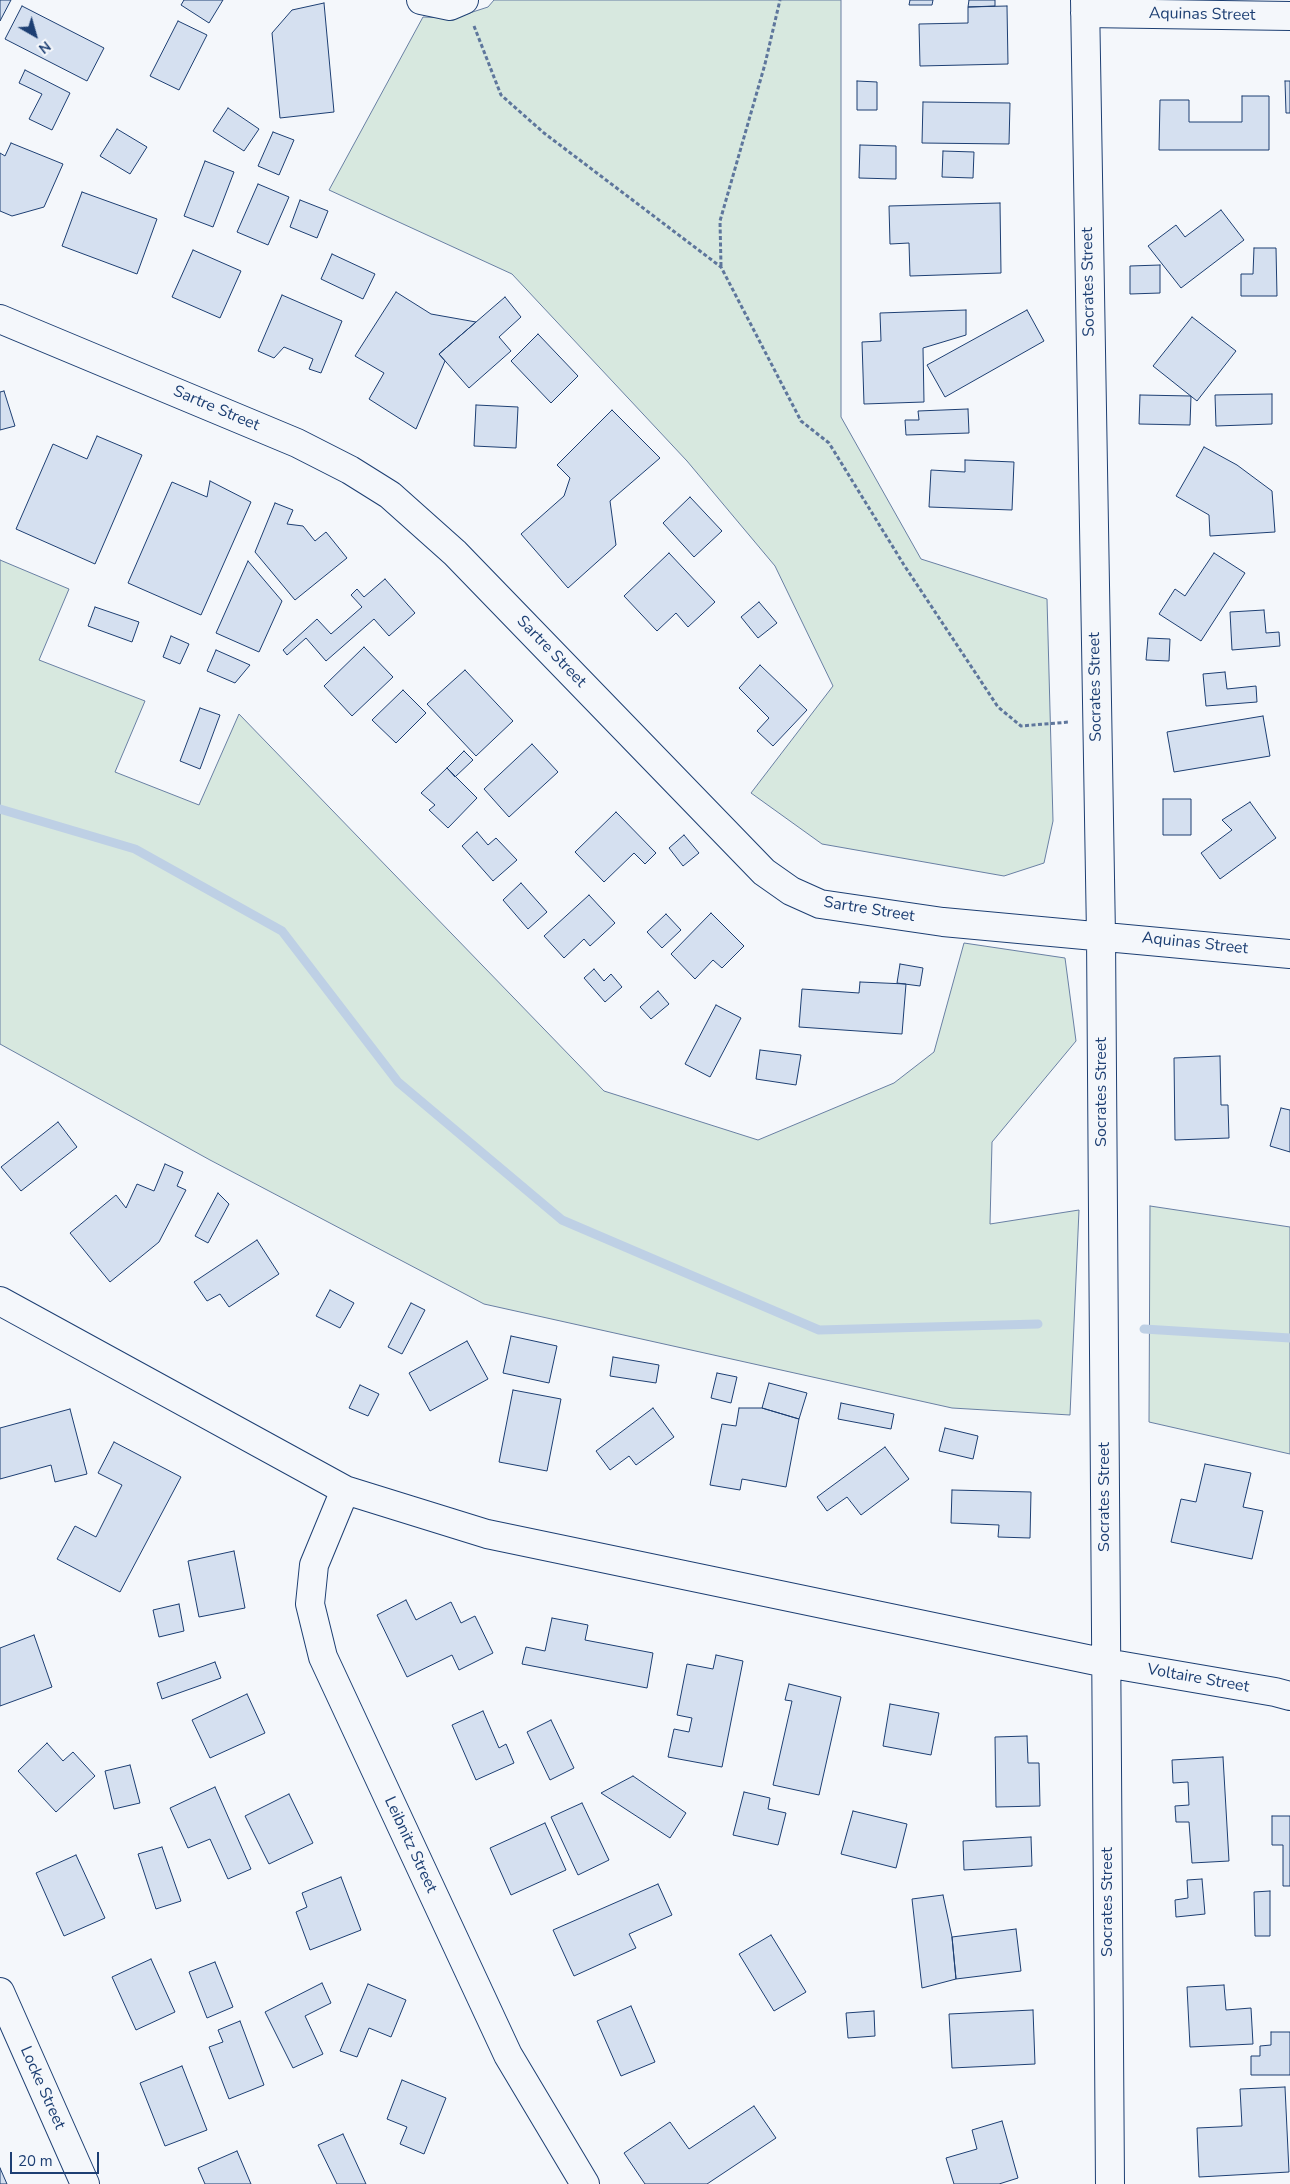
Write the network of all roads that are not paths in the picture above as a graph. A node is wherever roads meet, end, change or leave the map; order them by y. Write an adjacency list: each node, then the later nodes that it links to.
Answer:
1 (420, 0): 2 (street)
2 (464, 0)
3 (1085, 6): 4 (street, Aquinas Street); 6 (street, Socrates Street)
4 (1290, 16)
5 (0, 319): 6 (street, Sartre Street)
6 (1101, 935): 7 (street, Aquinas Street); 10 (street, Socrates Street)
7 (1290, 954)
8 (0, 1301): 9 (street, Voltaire Street)
9 (345, 1490): 10 (street, Voltaire Street); 14 (street, Leibnitz Street)
10 (1106, 1663): 11 (street, Voltaire Street); 15 (street, Socrates Street)
11 (1290, 1696)
12 (0, 1992): 13 (street, Locke Street)
13 (85, 2184)
14 (585, 2184)
15 (1110, 2184)

